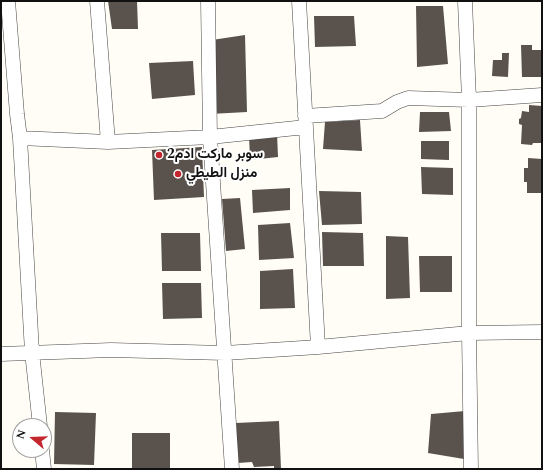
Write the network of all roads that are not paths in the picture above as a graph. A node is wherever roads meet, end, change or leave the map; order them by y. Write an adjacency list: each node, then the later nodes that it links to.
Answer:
1 (8, 1): 10 (street)
2 (97, 1): 11 (street)
3 (208, 1): 9 (street)
4 (299, 1): 8 (street)
5 (465, 1): 7 (street)
6 (542, 95): 7 (street)
7 (469, 100): 8 (street); 13 (street)
8 (305, 122): 9 (street); 14 (street)
9 (210, 136): 11 (street); 16 (street)
10 (20, 138): 11 (street); 15 (street)
11 (108, 142)
12 (542, 332): 13 (street)
13 (469, 333): 14 (street); 22 (street)
14 (318, 347): 16 (street)
15 (32, 352): 16 (street); 17 (street); 18 (street)
16 (225, 353): 21 (street)
17 (1, 354)
18 (39, 418)
19 (43, 458): 20 (street)
20 (44, 469)
21 (232, 469)
22 (471, 469)

